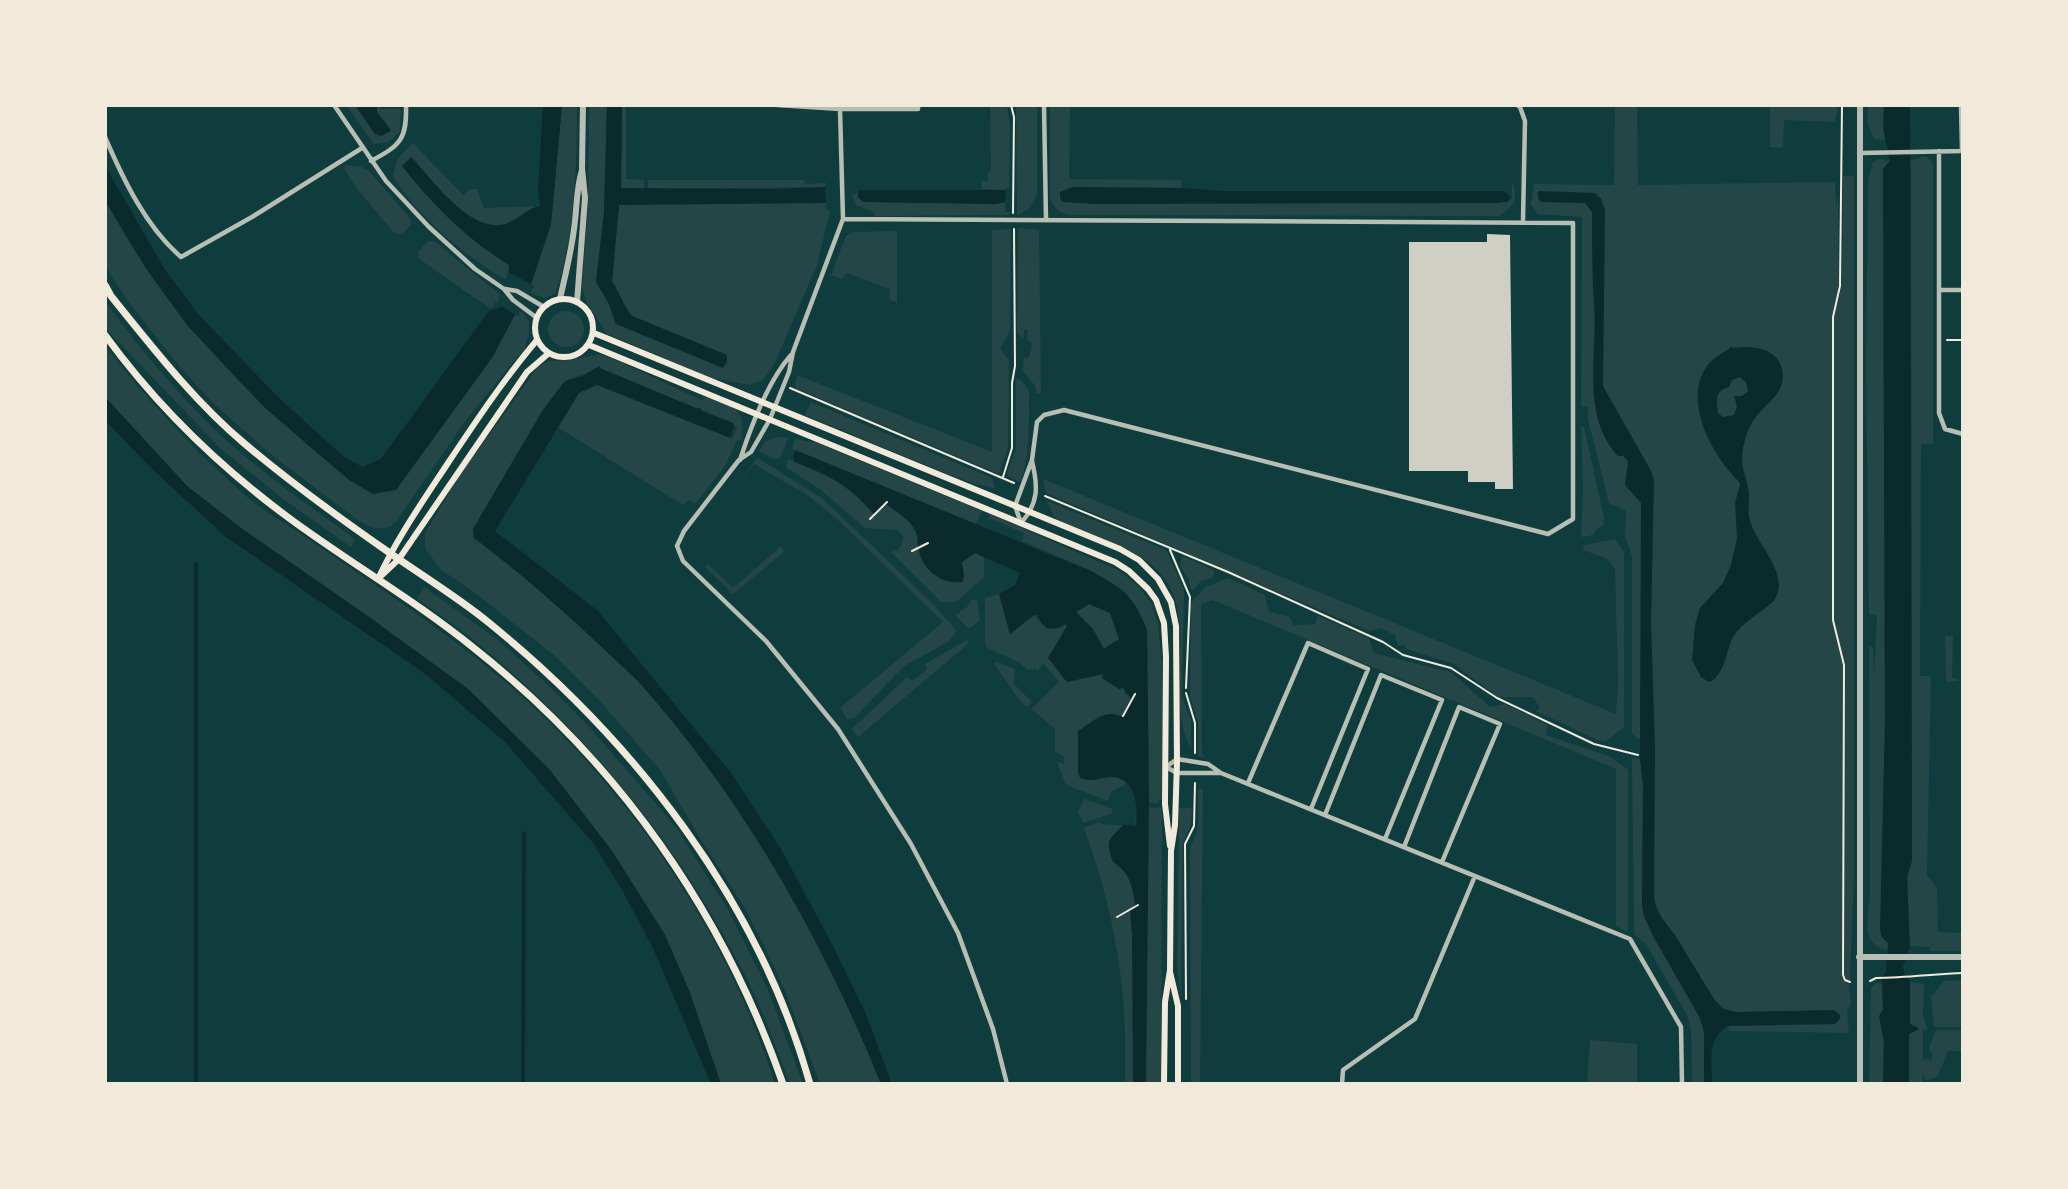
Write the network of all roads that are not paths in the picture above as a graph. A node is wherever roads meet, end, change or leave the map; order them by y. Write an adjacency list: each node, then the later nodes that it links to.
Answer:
1 (334, 105): 12 (street)
2 (406, 105): 16 (street)
3 (583, 105): 17 (street)
4 (777, 105): 10 (street)
5 (918, 105): 10 (street)
6 (1044, 105): 19 (street)
7 (1517, 105): 20 (street)
8 (1860, 105): 15 (street)
9 (1961, 105): 14 (street)
10 (840, 109): 18 (street)
11 (105, 137): 12 (street)
12 (362, 148): 16 (street)
13 (1939, 151): 14 (street); 15 (street); 23 (street)
14 (1962, 151)
15 (1860, 153): 60 (street)
16 (372, 161): 22 (street)
17 (583, 168): 25 (street); 26 (street)
18 (843, 219): 19 (street); 33 (street)
19 (1046, 220): 20 (street)
20 (1523, 221): 41 (street)
21 (105, 285): 45 (main road)
22 (502, 288): 27 (street); 28 (street)
23 (1939, 290): 24 (street); 39 (street)
24 (1963, 290)
25 (560, 299): 26 (main road); 27 (main road)
26 (578, 302): 29 (main road)
27 (544, 307): 28 (main road)
28 (537, 318): 31 (main road)
29 (594, 332): 32 (main road); 35 (main road)
30 (105, 335): 47 (main road)
31 (537, 340): 34 (main road); 45 (main road)
32 (589, 345): 34 (main road); 37 (main road)
33 (793, 352): 35 (street); 36 (street)
34 (549, 353): 46 (main road)
35 (764, 402): 36 (main road); 37 (street)
36 (775, 407): 38 (street); 42 (main road)
37 (759, 414): 38 (main road); 40 (street)
38 (770, 419): 40 (street); 44 (main road)
39 (1963, 434)
40 (740, 460): 65 (street)
41 (1032, 460): 42 (street); 43 (street)
42 (1015, 506): 43 (main road); 44 (street)
43 (1031, 512): 44 (street); 48 (main road)
44 (1021, 523): 49 (main road)
45 (390, 553): 46 (main road); 47 (main road)
46 (399, 559): 47 (main road); 64 (main road)
47 (378, 579): 63 (main road)
48 (1177, 759): 49 (street); 50 (main road); 51 (street)
49 (1166, 767): 50 (street); 57 (main road)
50 (1177, 773): 51 (street); 57 (main road)
51 (1221, 773): 52 (street)
52 (1248, 783): 53 (street); 53 (street)
53 (1311, 809): 54 (street)
54 (1325, 815): 55 (street); 55 (street)
55 (1385, 839): 56 (street)
56 (1404, 847): 58 (street); 58 (street)
57 (1171, 851): 62 (main road)
58 (1442, 862): 59 (street)
59 (1475, 876): 68 (street); 69 (street)
60 (1859, 957): 61 (street); 70 (street)
61 (1963, 957)
62 (1170, 970): 66 (main road); 67 (main road)
63 (783, 1084)
64 (810, 1084)
65 (1007, 1084)
66 (1164, 1084)
67 (1178, 1084)
68 (1342, 1084)
69 (1682, 1084)
70 (1860, 1084)

